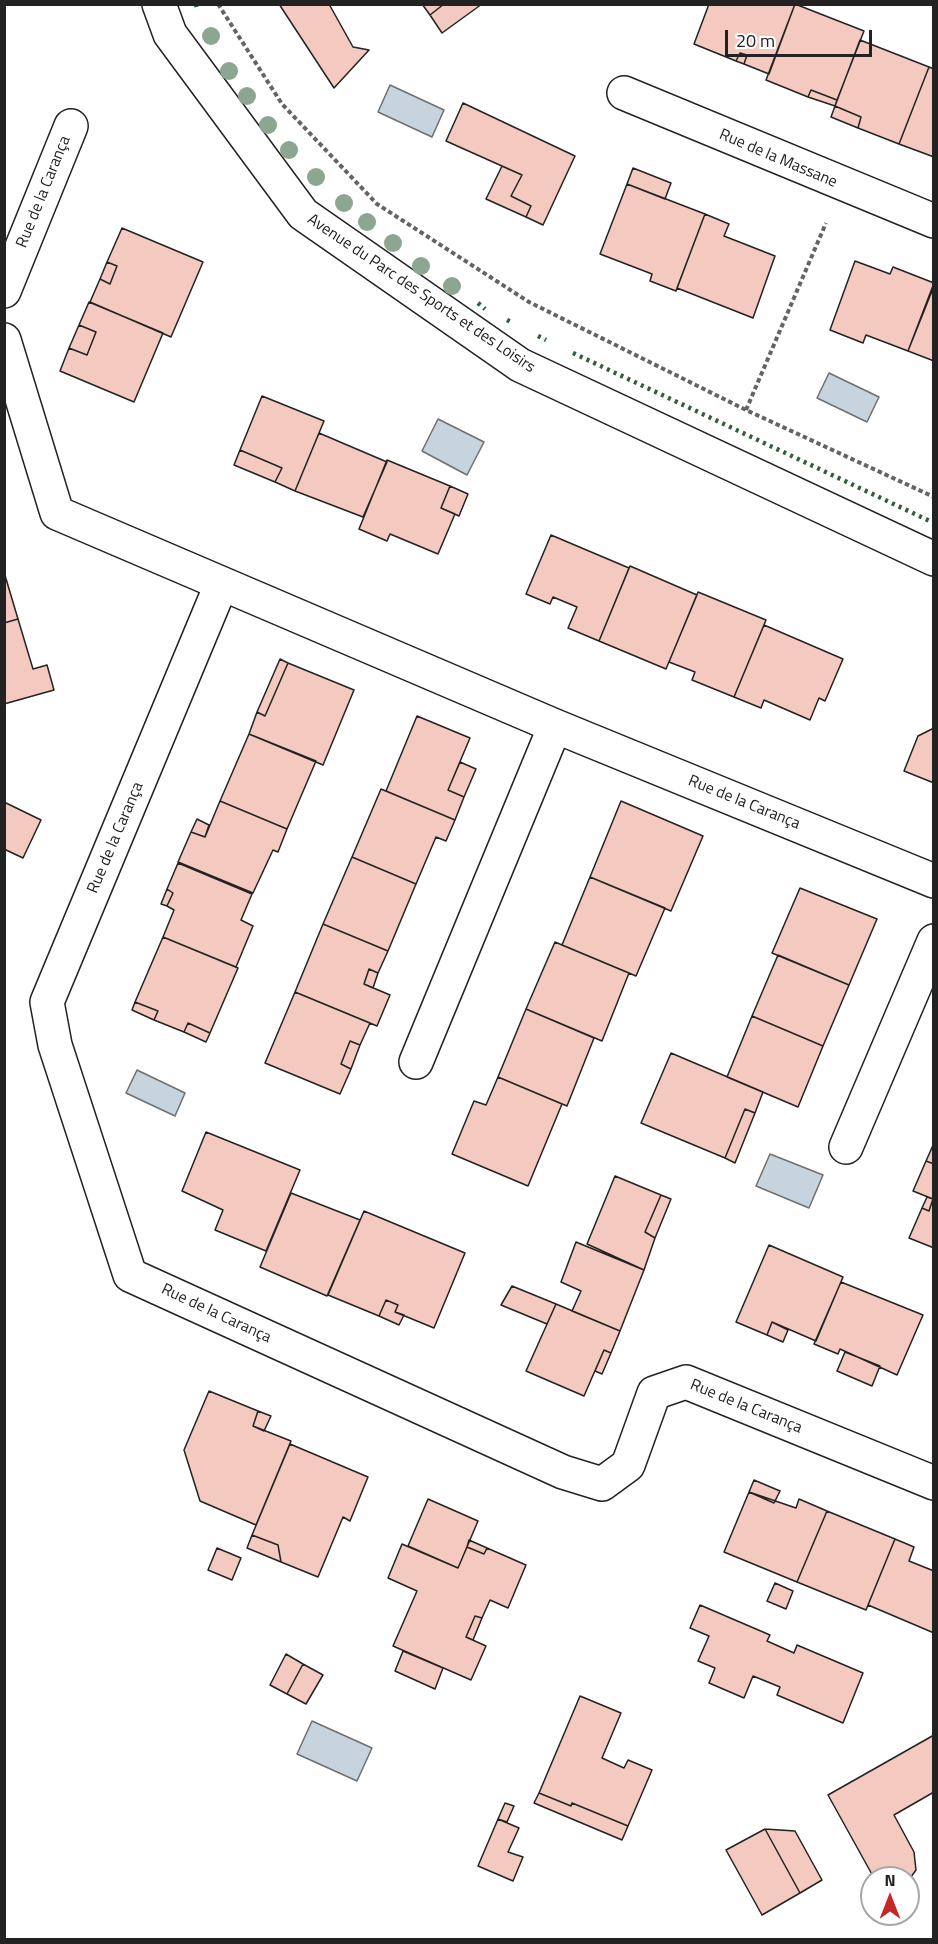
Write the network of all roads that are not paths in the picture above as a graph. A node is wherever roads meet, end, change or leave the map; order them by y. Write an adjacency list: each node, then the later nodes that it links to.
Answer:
1 (159, 4): 7 (street, Avenue du Parc des Sports et des Loisirs)
2 (624, 93): 4 (street, Rue de la Massane)
3 (70, 126): 5 (street, Rue de la Carança)
4 (933, 221)
5 (4, 291)
6 (4, 340): 8 (street, Rue de la Carança)
7 (933, 559)
8 (222, 585): 9 (street, Rue de la Carança); 14 (street, Rue de la Carança)
9 (555, 726): 10 (street, Rue de la Carança); 12 (street)
10 (933, 880)
11 (933, 940): 13 (street)
12 (416, 1062)
13 (846, 1147)
14 (933, 1483)

